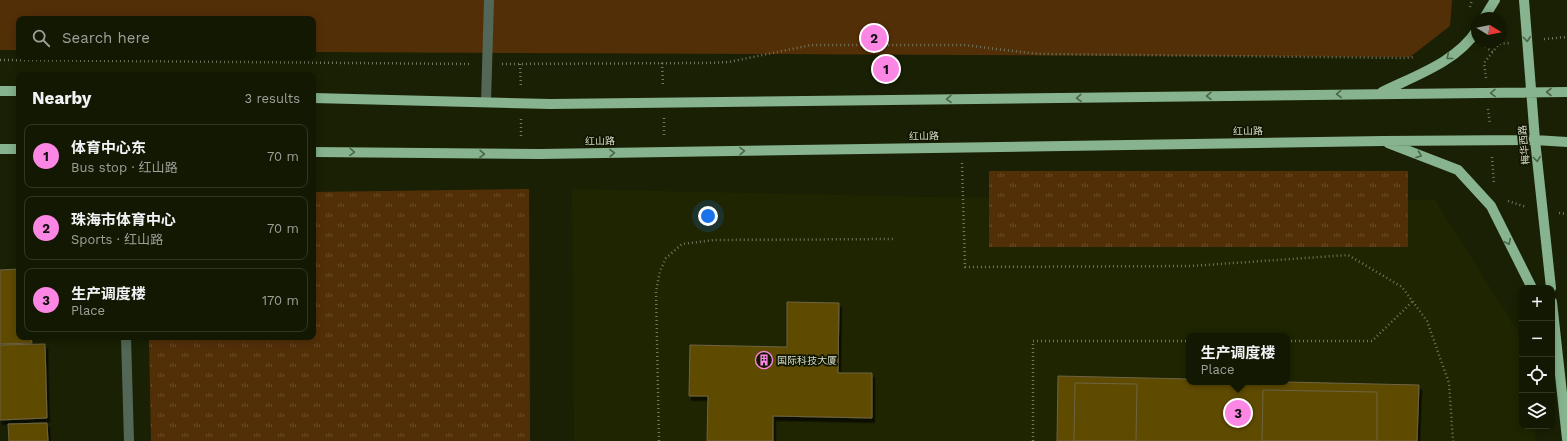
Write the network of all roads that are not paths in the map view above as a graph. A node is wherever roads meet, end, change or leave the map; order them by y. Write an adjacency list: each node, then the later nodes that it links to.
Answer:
1 (489, 0): 12 (street)
2 (1495, 0): 4 (main road)
3 (1524, 0): 8 (main road, 梅华西路, one-way to 8)
4 (1488, 12)
5 (1471, 39): 10 (main road, one-way to 10)
6 (0, 91): 7 (main road)
7 (16, 91)
8 (1532, 92): 9 (main road, one-way to 8); 10 (main road, one-way to 10); 13 (main road, 梅华西路)
9 (1567, 92)
10 (1378, 94): 12 (main road, one-way to 12)
11 (316, 98): 12 (main road)
12 (486, 102)
13 (1536, 140): 14 (main road, 红山路); 15 (main road, 红山路); 20 (main road, 梅华西路, one-way to 20)
14 (1383, 141): 18 (main road, 红山路, one-way to 14); 19 (main road, one-way to 19)
15 (1567, 142)
16 (0, 149): 17 (main road)
17 (16, 149)
18 (316, 152)
19 (1530, 285)
20 (1550, 285)
21 (126, 340): 24 (street)
22 (1555, 344): 23 (main road)
23 (1567, 439)
24 (129, 441)

